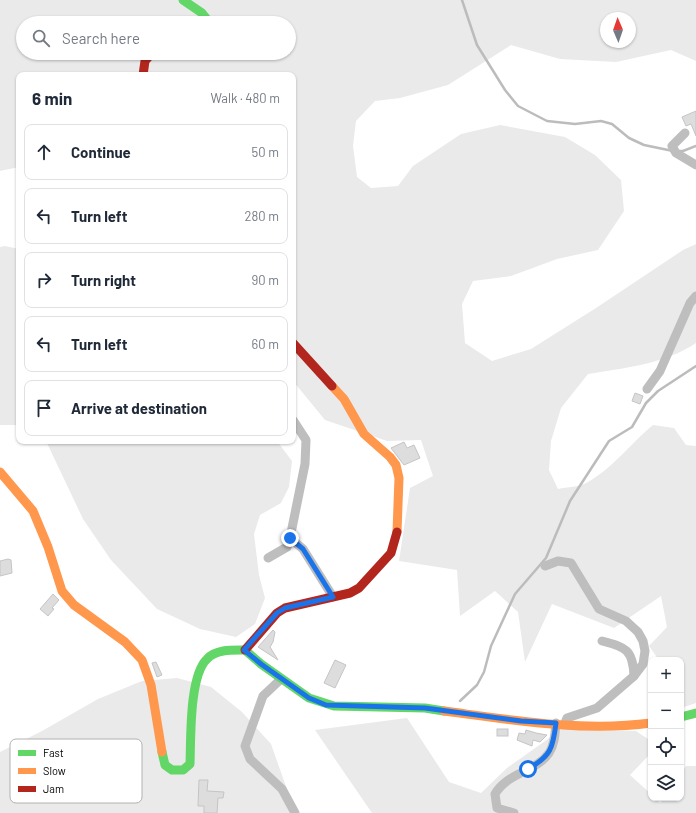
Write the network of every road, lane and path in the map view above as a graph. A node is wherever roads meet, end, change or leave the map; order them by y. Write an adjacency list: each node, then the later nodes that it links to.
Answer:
1 (183, 0): 2 (street)
2 (205, 16)
3 (146, 60): 4 (street)
4 (143, 72)
5 (685, 133): 6 (street)
6 (696, 165)
7 (696, 296): 9 (street)
8 (296, 347): 15 (street)
9 (647, 389)
10 (296, 425): 12 (street)
11 (0, 472): 17 (street)
12 (290, 538): 13 (street); 15 (street)
13 (268, 558)
14 (545, 566): 18 (street)
15 (333, 597): 17 (street)
16 (602, 641): 18 (street)
17 (244, 650): 19 (street)
18 (634, 676): 22 (street)
19 (281, 679): 22 (street); 24 (street)
20 (696, 713): 21 (street)
21 (684, 716)
22 (560, 723): 23 (street); 25 (street)
23 (648, 723)
24 (294, 813)
25 (514, 813)

